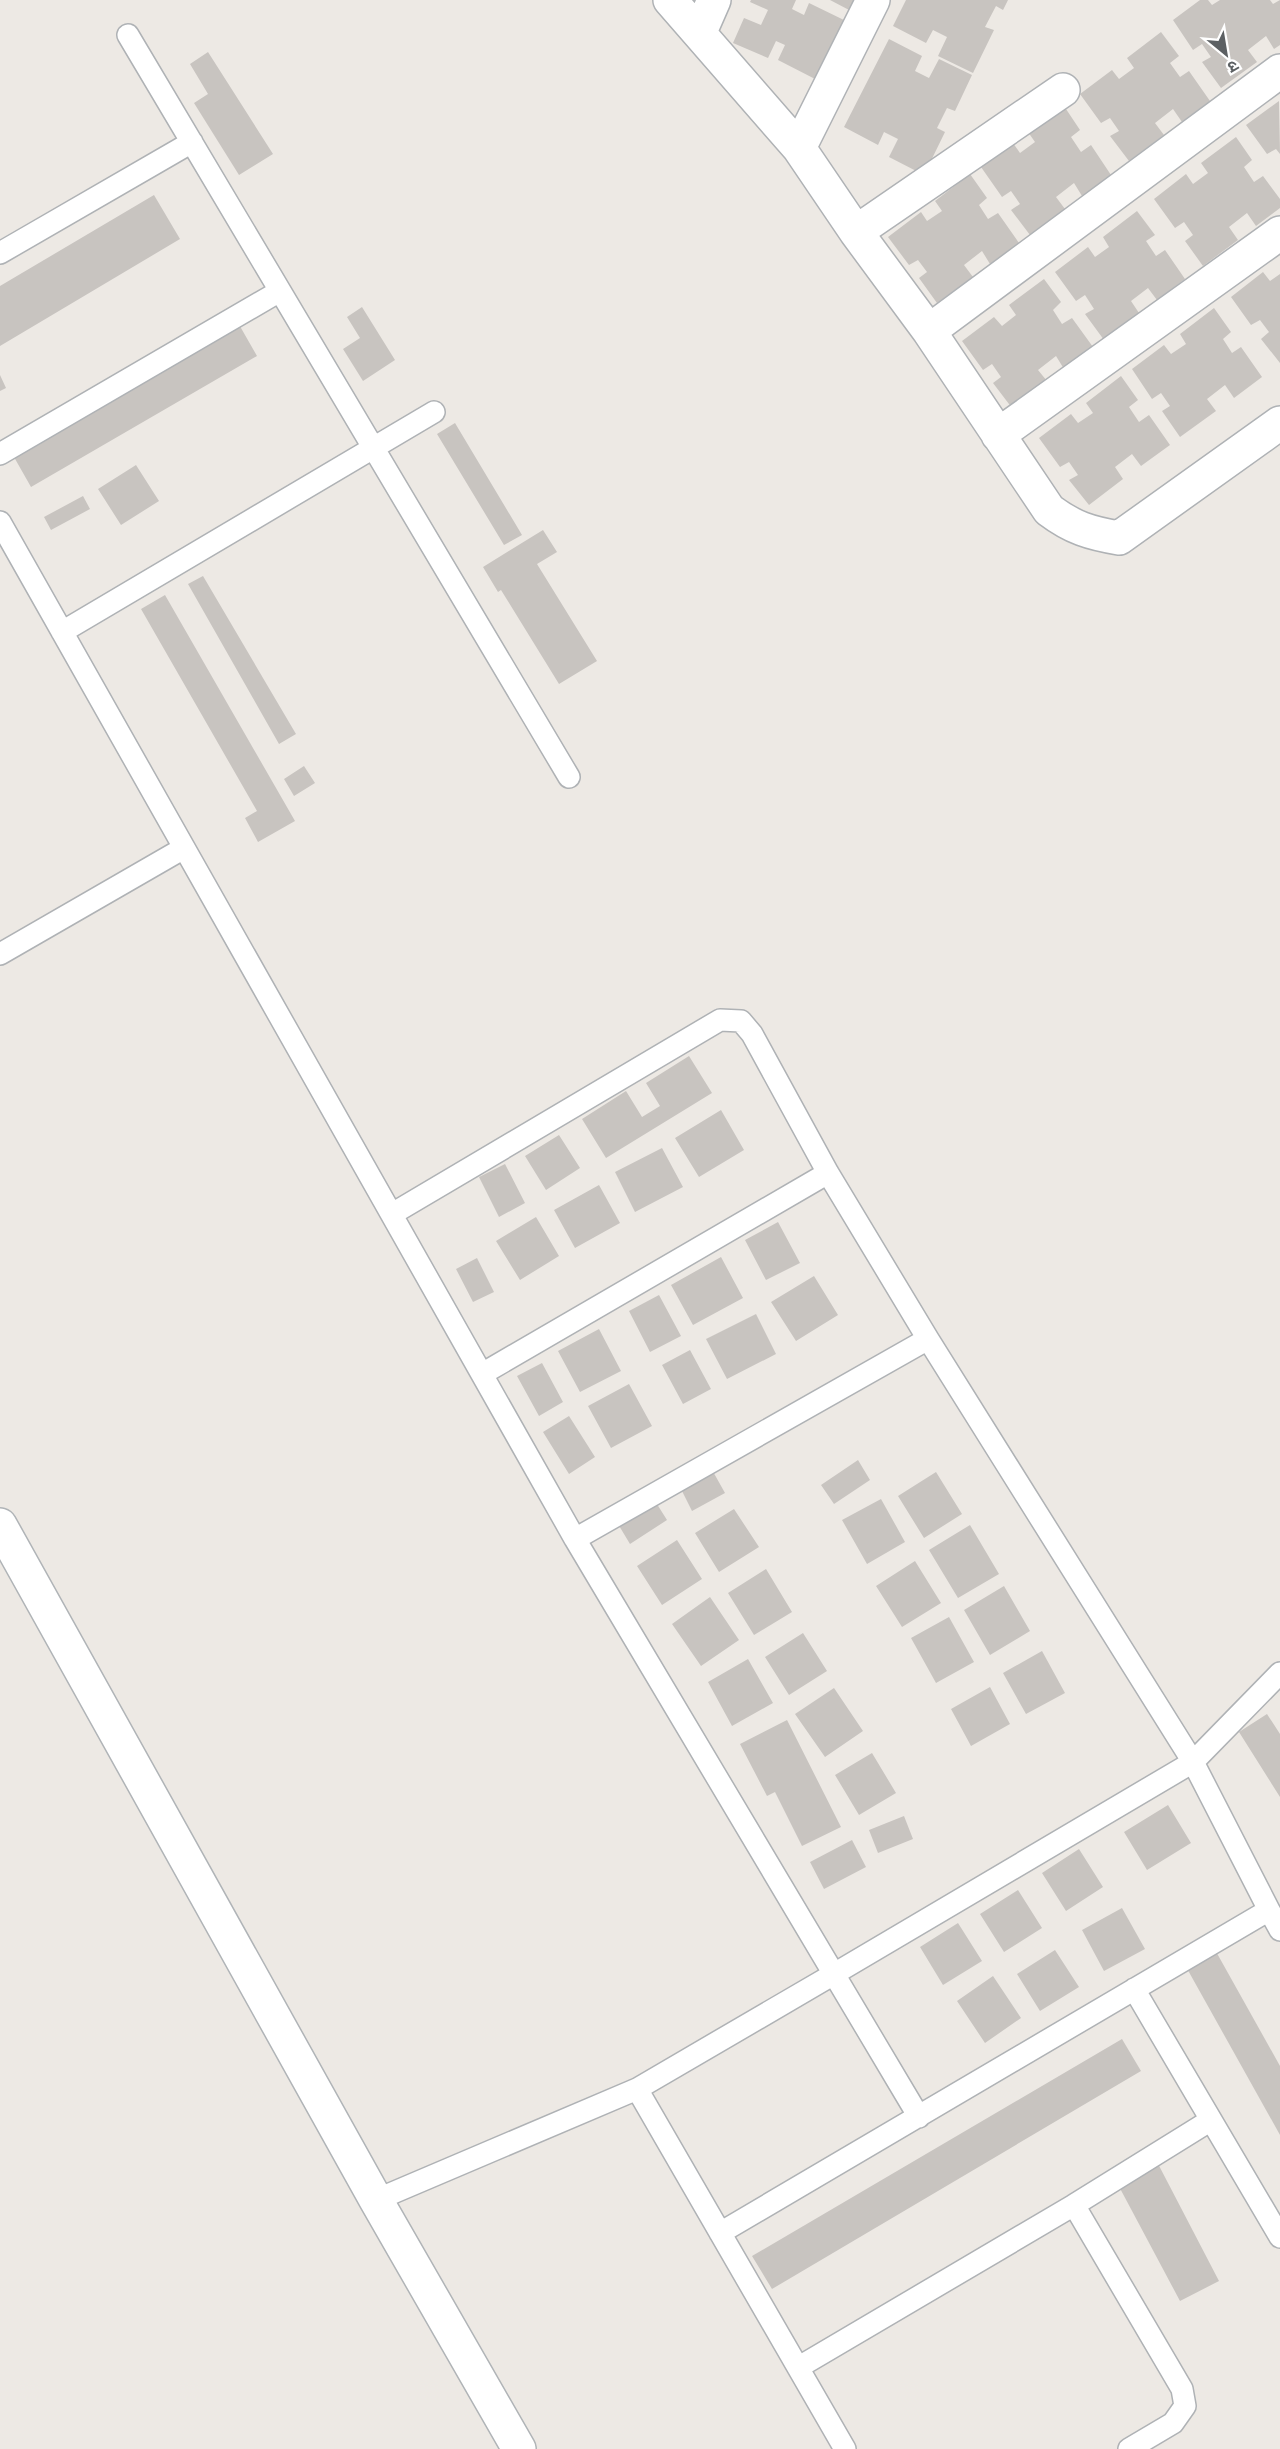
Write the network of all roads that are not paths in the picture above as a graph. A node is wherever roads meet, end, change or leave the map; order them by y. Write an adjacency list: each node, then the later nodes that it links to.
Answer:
1 (670, 0): 4 (street)
2 (714, 0): 4 (street)
3 (873, 0): 9 (street)
4 (700, 32): 9 (street)
5 (128, 35): 8 (lane)
6 (1280, 71): 14 (street)
7 (1063, 90): 10 (street)
8 (192, 142): 12 (lane); 13 (lane)
9 (799, 148): 10 (street)
10 (856, 232): 14 (street)
11 (1280, 233): 17 (street)
12 (0, 253)
13 (280, 291): 18 (lane); 19 (lane)
14 (929, 331): 17 (street)
15 (434, 412): 18 (lane)
16 (1280, 423): 17 (street)
17 (998, 435)
18 (373, 447): 21 (lane); 22 (lane)
19 (0, 454)
20 (0, 522): 21 (lane)
21 (62, 632): 23 (lane)
22 (569, 777)
23 (184, 848): 24 (lane); 26 (lane)
24 (0, 954)
25 (828, 1173): 26 (lane); 27 (lane); 28 (lane)
26 (392, 1214): 28 (lane)
27 (928, 1339): 30 (lane); 32 (lane)
28 (482, 1374): 30 (lane)
29 (0, 1525): 40 (street)
30 (575, 1539): 35 (lane)
31 (1280, 1673): 32 (lane)
32 (1193, 1762): 33 (lane); 35 (lane)
33 (1269, 1910): 34 (lane); 36 (lane)
34 (1280, 1930)
35 (834, 1974): 37 (lane); 38 (lane)
36 (1134, 1989): 38 (lane); 39 (lane)
37 (637, 2089): 40 (lane); 42 (lane)
38 (919, 2117): 42 (lane)
39 (1211, 2120): 41 (lane); 43 (lane)
40 (376, 2200): 45 (street)
41 (1074, 2205): 44 (lane); 47 (lane)
42 (720, 2233): 44 (lane)
43 (1280, 2237)
44 (799, 2367): 46 (lane)
45 (519, 2449)
46 (845, 2449)
47 (1130, 2449)

